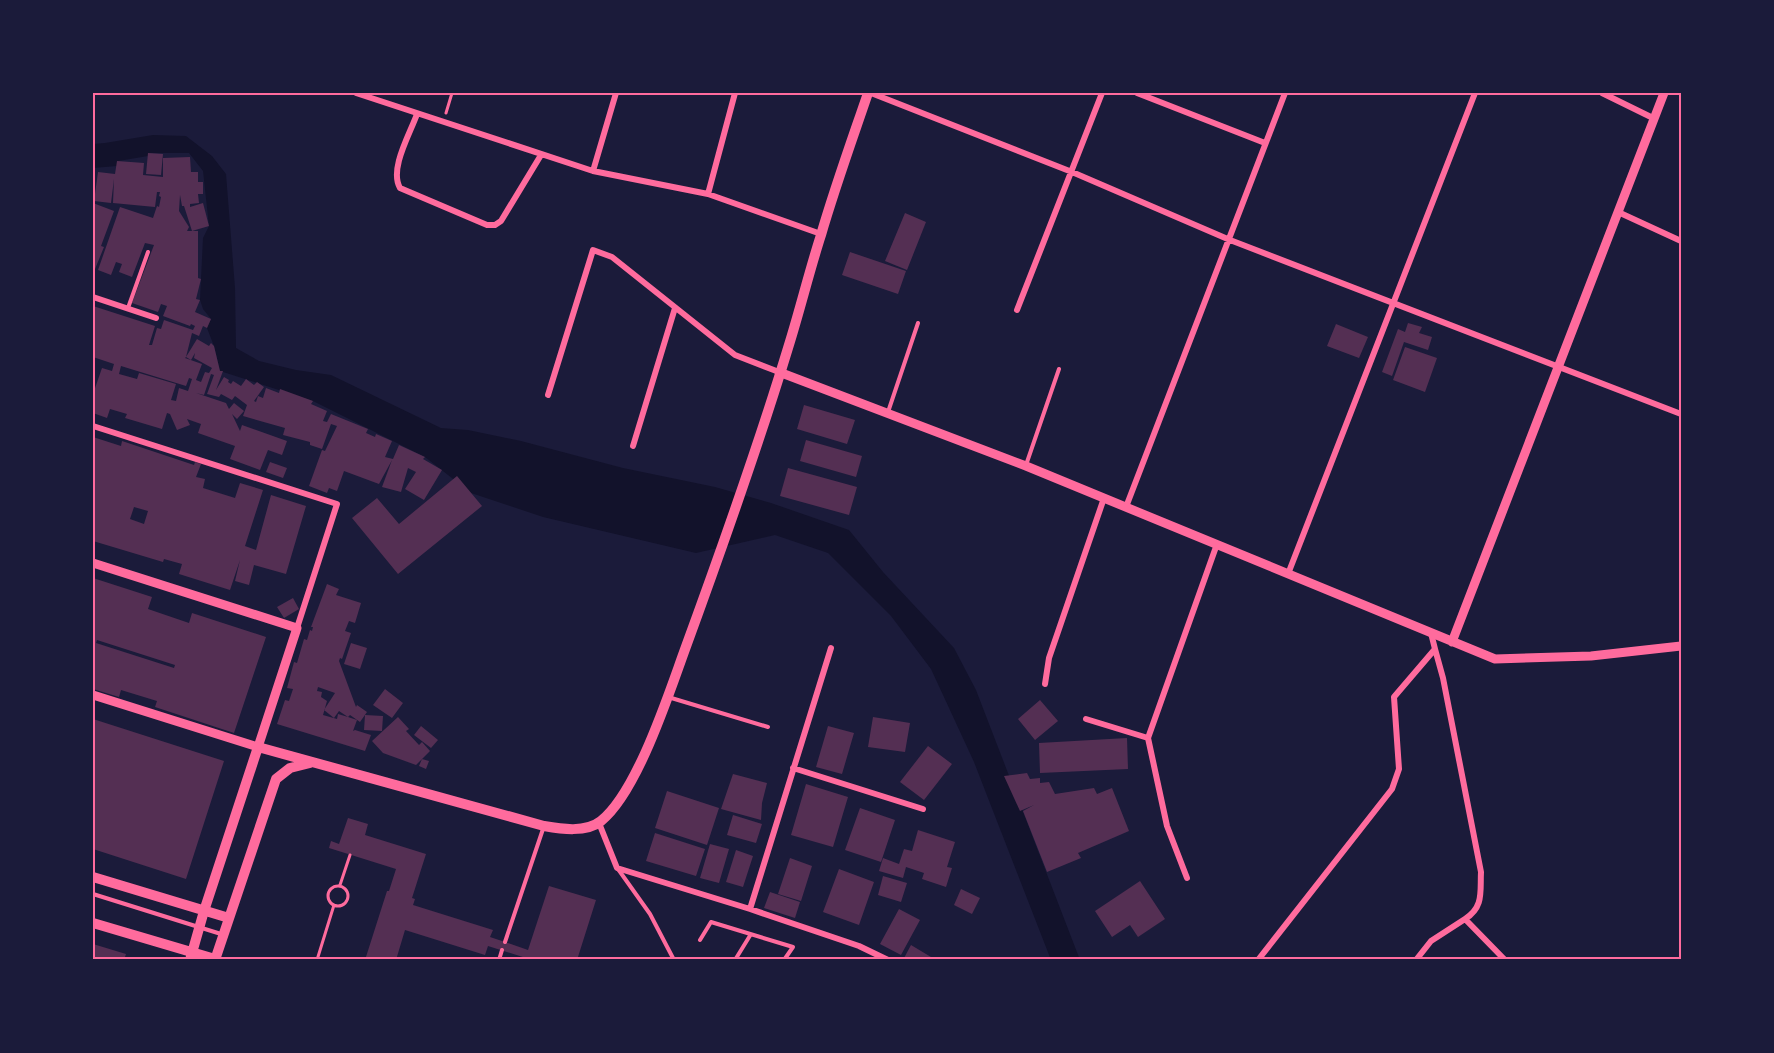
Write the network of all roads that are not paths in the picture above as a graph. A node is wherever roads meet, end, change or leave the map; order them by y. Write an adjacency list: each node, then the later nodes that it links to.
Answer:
1 (356, 93): 11 (street)
2 (616, 93): 15 (street)
3 (735, 93): 17 (street)
4 (869, 93): 16 (street); 19 (main road)
5 (1102, 93): 16 (street)
6 (1137, 93): 13 (street)
7 (1285, 93): 13 (street)
8 (1475, 93): 24 (street)
9 (1602, 93): 12 (street)
10 (1664, 93): 12 (street)
11 (417, 114): 14 (street); 14 (street)
12 (1655, 118): 18 (street)
13 (1265, 144): 20 (street)
14 (541, 155): 15 (street)
15 (593, 171): 17 (street)
16 (1071, 172): 20 (street); 27 (street)
17 (708, 195): 19 (street)
18 (1618, 212): 21 (street); 30 (street)
19 (821, 234): 32 (main road)
20 (1230, 240): 24 (street); 40 (street)
21 (1681, 241)
22 (148, 252): 26 (lane)
23 (93, 297): 26 (street)
24 (1392, 303): 30 (street); 43 (street)
25 (675, 308): 32 (street); 33 (street); 37 (street)
26 (128, 309): 28 (street)
27 (1017, 310)
28 (156, 318)
29 (918, 323): 34 (lane)
30 (1558, 365): 35 (street); 46 (street)
31 (1059, 369): 38 (lane)
32 (779, 372): 34 (street); 52 (main road)
33 (548, 395)
34 (888, 413): 38 (street)
35 (1681, 414)
36 (93, 426): 44 (street)
37 (633, 446)
38 (1026, 466): 39 (street)
39 (1104, 498): 40 (street); 50 (street)
40 (1126, 507): 41 (street)
41 (1217, 544): 43 (street); 55 (street)
42 (93, 563): 44 (street)
43 (1288, 574): 45 (street)
44 (297, 628): 56 (street)
45 (1431, 633): 46 (street); 49 (street)
46 (1452, 642): 47 (street)
47 (1681, 646)
48 (831, 648): 58 (street)
49 (1435, 649): 69 (street); 84 (street)
50 (1045, 684)
51 (93, 695): 56 (street)
52 (668, 697): 54 (lane); 60 (main road)
53 (1086, 719): 55 (street)
54 (768, 727)
55 (1148, 738): 64 (street)
56 (258, 747): 57 (main road); 67 (main road)
57 (314, 762): 61 (main road); 68 (main road)
58 (793, 768): 59 (street); 66 (street)
59 (923, 809)
60 (599, 823): 61 (main road); 62 (street)
61 (544, 826): 75 (lane)
62 (617, 868): 66 (street); 80 (lane)
63 (93, 876): 67 (main road)
64 (1187, 878)
65 (93, 894): 71 (lane)
66 (750, 909): 83 (street)
67 (204, 911): 68 (main road); 71 (main road)
68 (229, 918): 73 (main road)
69 (1465, 919): 85 (street); 86 (street)
70 (93, 923): 77 (main road)
71 (199, 926): 73 (lane); 77 (main road)
72 (751, 934): 74 (lane); 81 (lane); 82 (lane)
73 (223, 935): 78 (main road)
74 (700, 940)
75 (505, 942)
76 (502, 950): 79 (lane)
77 (191, 956): 78 (main road)
78 (215, 959)
79 (499, 960)
80 (674, 960)
81 (735, 960)
82 (784, 960)
83 (888, 960)
84 (1258, 960)
85 (1416, 960)
86 (1505, 960)

